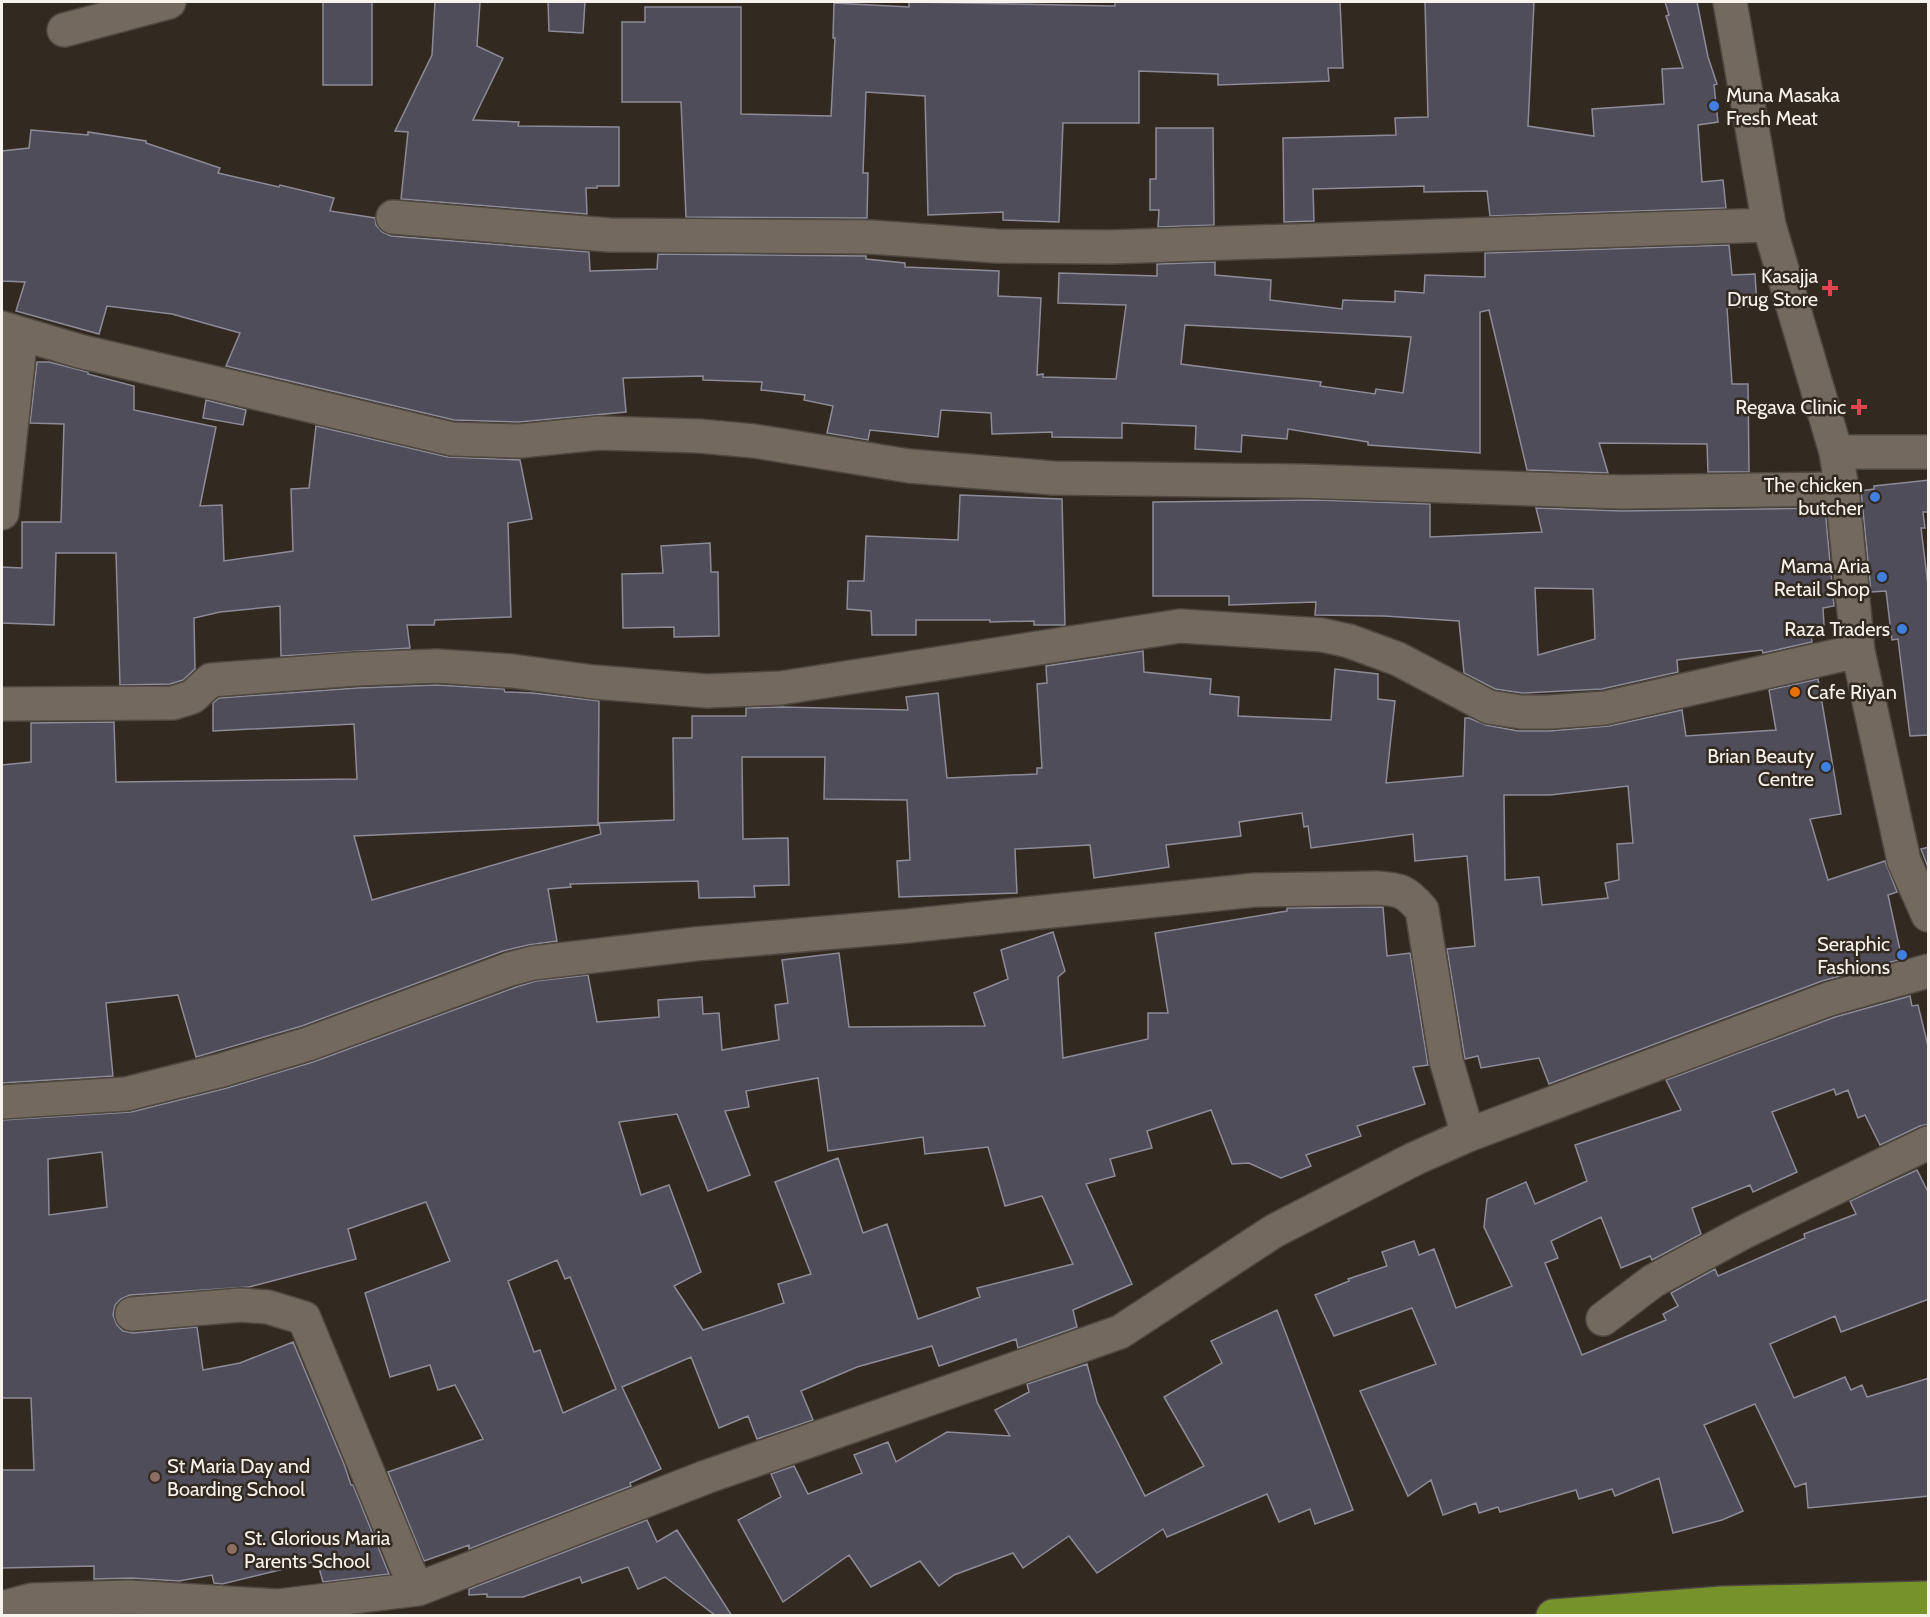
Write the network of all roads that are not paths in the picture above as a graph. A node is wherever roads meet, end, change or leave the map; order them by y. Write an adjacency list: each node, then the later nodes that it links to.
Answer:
1 (169, 2): 3 (street)
2 (1730, 2): 5 (street)
3 (64, 30)
4 (393, 217): 5 (street)
5 (1769, 225): 7 (street)
6 (11, 331): 9 (street); 10 (street)
7 (1836, 452): 8 (street); 9 (street)
8 (1929, 452)
9 (1842, 489): 11 (street)
10 (2, 513)
11 (1858, 651): 12 (street); 13 (street)
12 (2, 704)
13 (1929, 915)
14 (1929, 971): 16 (street)
15 (2, 1102): 16 (street)
16 (1468, 1135): 20 (street)
17 (1929, 1143): 19 (street)
18 (132, 1314): 20 (street)
19 (1603, 1319)
20 (418, 1589): 22 (street)
21 (1929, 1598): 23 (highway)
22 (2, 1608)
23 (1553, 1616)

